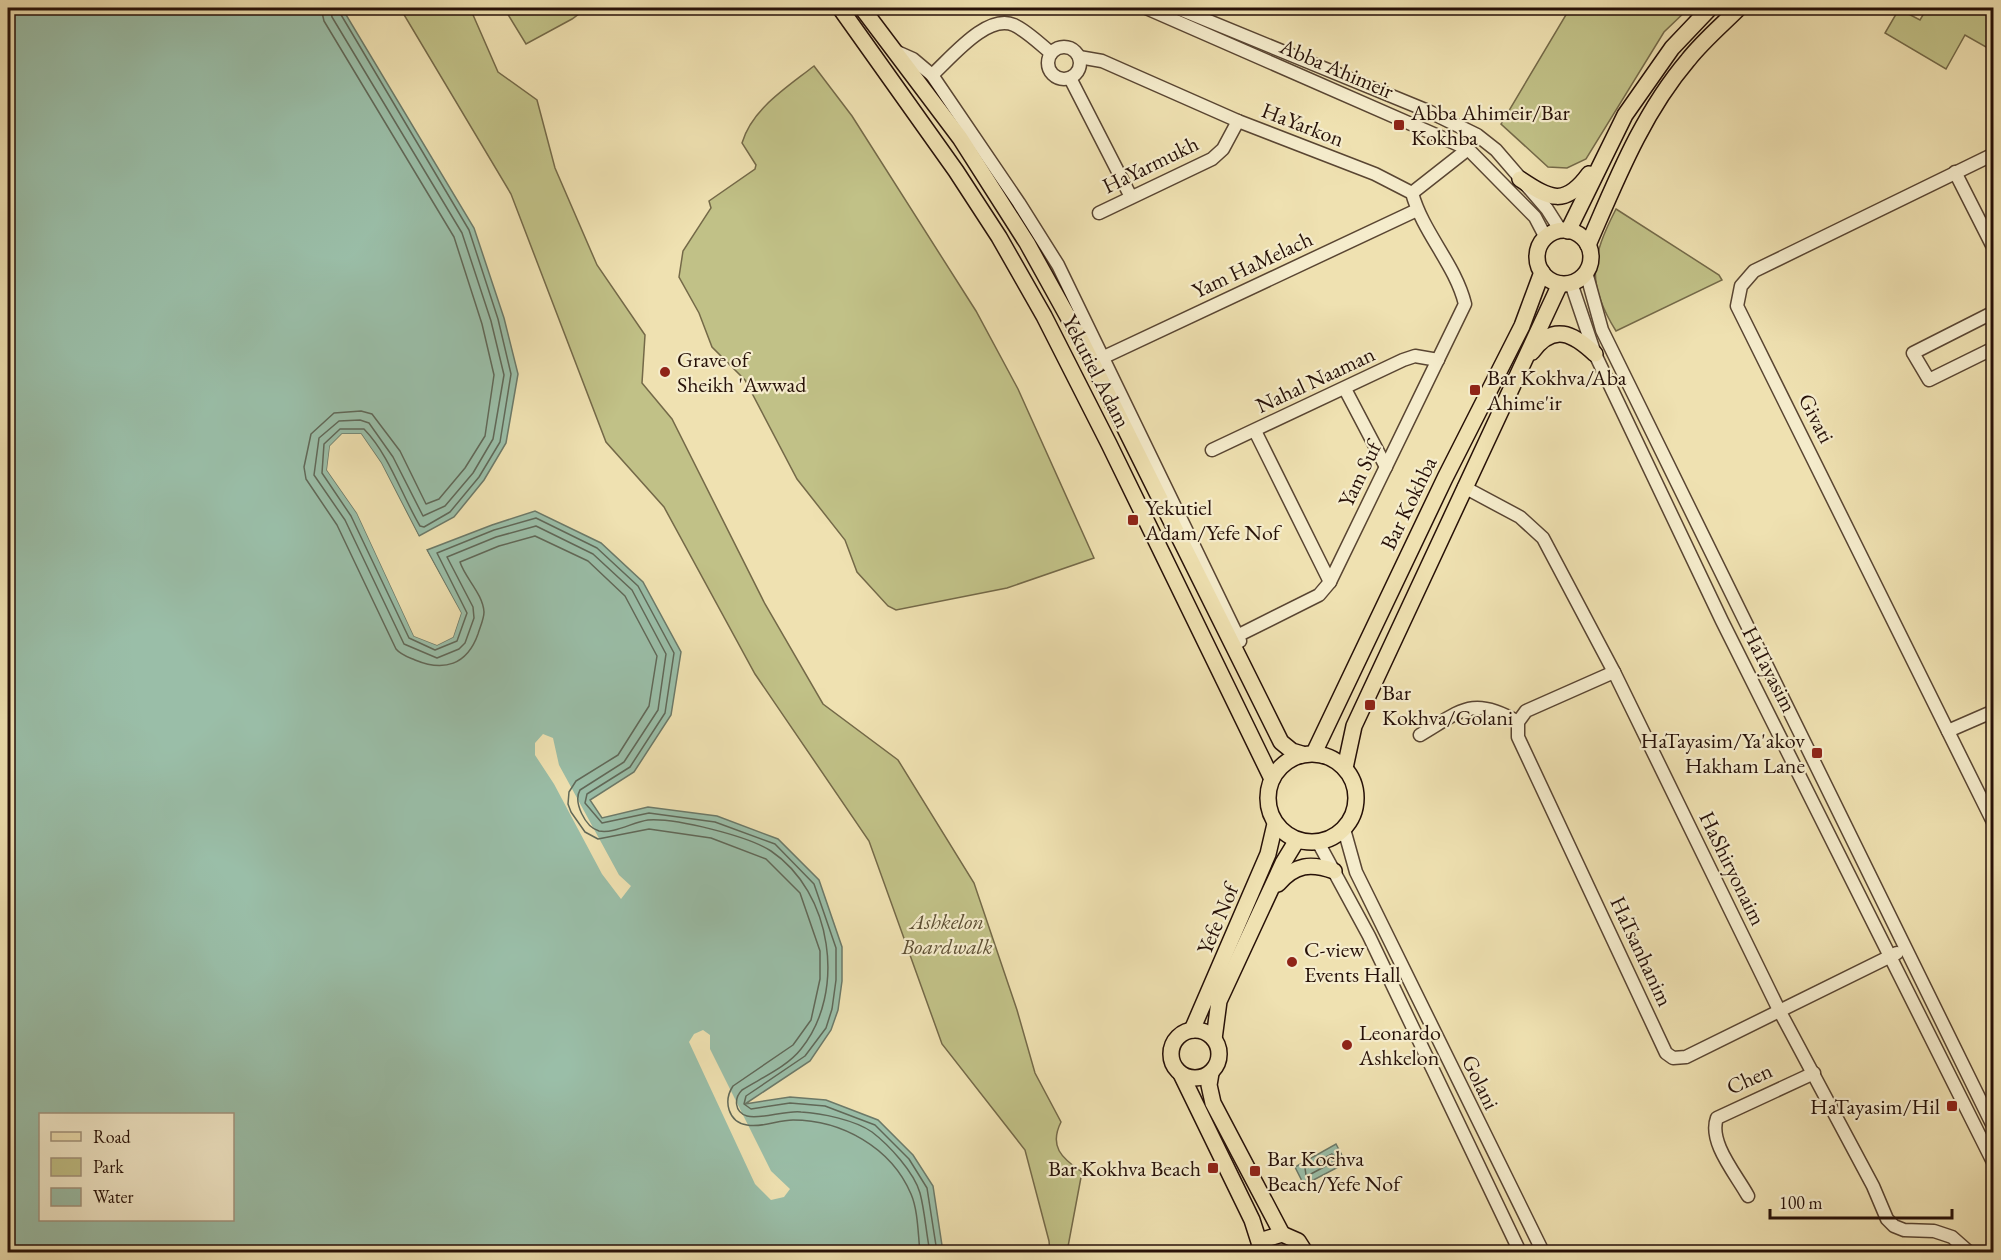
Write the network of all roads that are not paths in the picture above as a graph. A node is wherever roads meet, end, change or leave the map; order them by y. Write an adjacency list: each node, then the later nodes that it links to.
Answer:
1 (840, 8): 50 (main road, Yekutiel Adam)
2 (862, 8): 7 (main road, Yekutiel Adam)
3 (1146, 8): 13 (street, Abba Ahimeir)
4 (1177, 8): 17 (street, Abba Ahimeir)
5 (1710, 8): 14 (main road)
6 (1739, 8): 24 (main road)
7 (894, 50): 10 (street); 43 (main road, Yekutiel Adam)
8 (1051, 53): 9 (street); 10 (street); 11 (street)
9 (1078, 57): 11 (street); 12 (street, HaYarkon)
10 (932, 75): 32 (street)
11 (1070, 78): 19 (street)
12 (1238, 122): 18 (street, HaYarkon); 19 (street, HaYarmukh)
13 (1468, 149): 18 (street); 23 (street, Abba Ahimeir)
14 (1606, 149): 17 (main road); 22 (main road)
15 (1994, 154): 16 (street, Givati)
16 (1955, 172): 25 (street); 46 (street, Givati)
17 (1520, 179): 22 (street, Abba Ahimeir)
18 (1412, 193): 20 (street)
19 (1131, 197): 21 (street, HaYarmukh)
20 (1417, 210): 32 (street, Yam HaMelach); 33 (street, Yam Suf)
21 (1099, 213)
22 (1565, 231): 23 (main road); 24 (main road)
23 (1546, 238): 26 (main road)
24 (1588, 245): 27 (main road)
25 (1994, 249)
26 (1542, 272): 28 (main road); 48 (main road, Bar Kokhba)
27 (1586, 272): 28 (main road); 58 (street, HaTayasim)
28 (1565, 284): 31 (street, HaTayasim); 34 (main road, Bar Kokhba)
29 (1994, 312): 30 (street)
30 (1994, 348)
31 (1595, 354): 34 (main road); 59 (street, HaTayasim)
32 (1104, 357): 41 (street)
33 (1437, 360): 35 (street, Nahal Naaman); 38 (street, Yam Suf)
34 (1516, 374): 39 (main road, Bar Kokhba)
35 (1345, 389): 36 (street, Nahal Naaman); 38 (street)
36 (1255, 430): 37 (street, Nahal Naaman); 40 (street)
37 (1212, 450)
38 (1386, 467): 40 (street, Yam Suf)
39 (1464, 487): 42 (street, HaShiryonaim); 49 (main road, Bar Kokhba)
40 (1330, 582): 41 (street, Yam Suf)
41 (1239, 635): 43 (street)
42 (1614, 672): 45 (street); 60 (street, HaShiryonaim)
43 (1247, 678): 48 (main road, Yekutiel Adam)
44 (1994, 711): 46 (street)
45 (1518, 722): 47 (street); 60 (street, HaTsanhanim)
46 (1948, 731): 52 (street, Givati)
47 (1420, 735)
48 (1308, 754): 49 (main road); 50 (main road)
49 (1345, 768): 53 (main road)
50 (1272, 779): 51 (main road)
51 (1275, 824): 54 (main road); 61 (main road, Yefe Nof)
52 (1994, 824)
53 (1344, 829): 55 (main road); 73 (street, Golani)
54 (1297, 840): 55 (main road); 57 (main road, Yefe Nof)
55 (1318, 842): 56 (street, Golani)
56 (1334, 871): 57 (main road); 72 (street, Golani)
57 (1264, 903): 62 (main road, Yefe Nof)
58 (1907, 949): 59 (street, HaTsanhanim); 66 (street, HaTayasim)
59 (1891, 955): 60 (street, HaTsanhanim); 67 (street, HaTayasim)
60 (1779, 1010): 64 (street, HaShiryonaim)
61 (1192, 1030): 62 (main road); 65 (main road)
62 (1214, 1039): 63 (main road)
63 (1211, 1073): 65 (main road); 69 (main road)
64 (1814, 1073): 68 (street, Chen); 74 (street, HaShiryonaim)
65 (1181, 1074): 70 (main road)
66 (1994, 1128)
67 (1994, 1164)
68 (1748, 1196)
69 (1282, 1234): 70 (main road); 71 (main road)
70 (1258, 1249)
71 (1305, 1252)
72 (1520, 1252)
73 (1543, 1252)
74 (1969, 1252)

